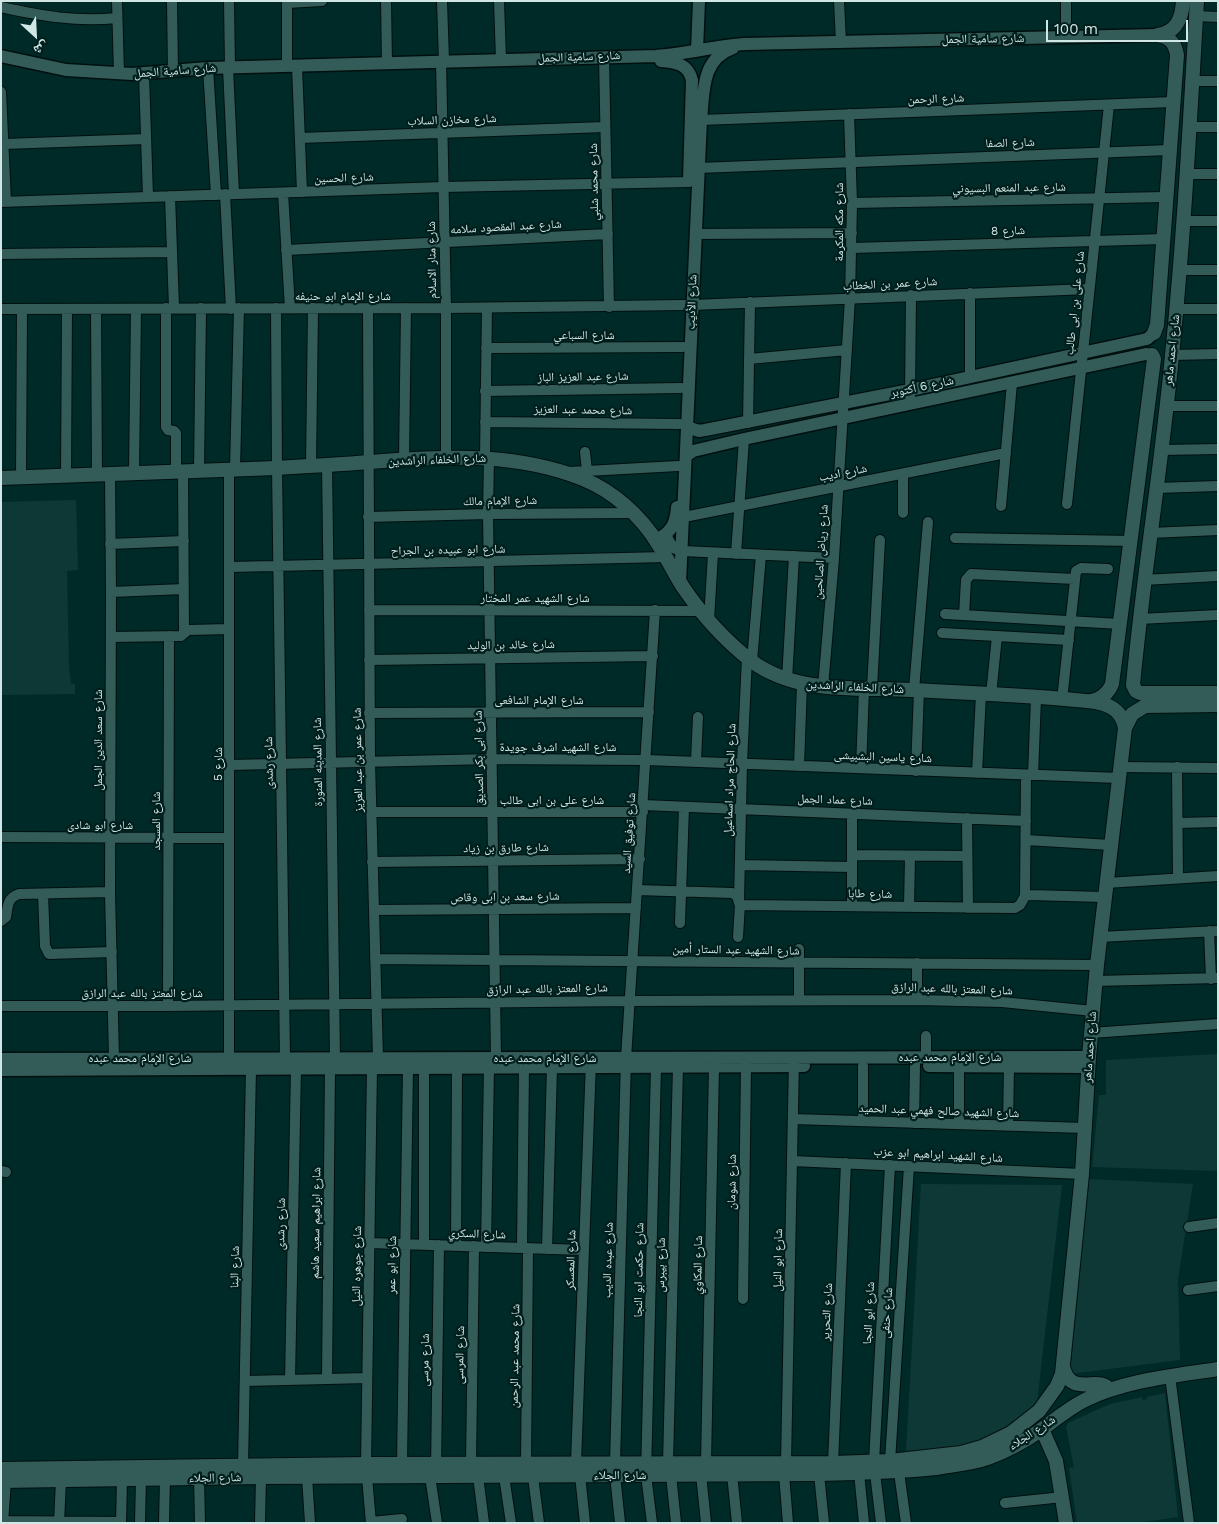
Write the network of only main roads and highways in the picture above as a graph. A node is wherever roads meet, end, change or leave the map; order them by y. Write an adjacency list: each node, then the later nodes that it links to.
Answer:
1 (1183, 1): 3 (main road)
2 (1197, 1): 4 (main road, شارع احمد ماهر)
3 (1177, 55): 4 (main road); 5 (main road, شارع احمد ماهر)
4 (1194, 56): 8 (main road, شارع احمد ماهر)
5 (1154, 334)
6 (1152, 355): 9 (main road, شارع احمد ماهر)
7 (1, 478): 9 (main road, شارع الخلفاء الراشدين)
8 (1218, 694)
9 (1091, 701): 11 (main road, شارع الخلفاء الراشدين)
10 (1218, 705): 11 (main road)
11 (1125, 728): 12 (main road, شارع احمد ماهر)
12 (1064, 1367): 14 (main road); 15 (main road, شارع احمد ماهر)
13 (1218, 1369): 14 (main road, شارع الجلاء)
14 (1109, 1390): 16 (main road, شارع الجلاء)
15 (1053, 1392): 17 (main road, شارع الجلاء)
16 (1042, 1429): 17 (main road, شارع الجلاء); 26 (main road)
17 (984, 1453): 19 (main road, شارع الجلاء)
18 (530, 1467): 20 (main road, شارع الجلاء); 24 (main road, شارع الجلاء); 24 (main road, شارع الجلاء)
19 (875, 1467): 21 (main road, شارع الجلاء); 21 (main road, شارع الجلاء)
20 (703, 1469): 21 (main road, شارع الجلاء); 21 (main road, شارع الجلاء)
21 (785, 1469)
22 (366, 1470): 23 (main road, شارع الجلاء); 23 (main road, شارع الجلاء); 24 (main road, شارع الجلاء); 24 (main road, شارع الجلاء)
23 (226, 1472): 25 (main road, شارع الجلاء); 25 (main road, شارع الجلاء)
24 (434, 1472)
25 (3, 1477)
26 (1066, 1523)

